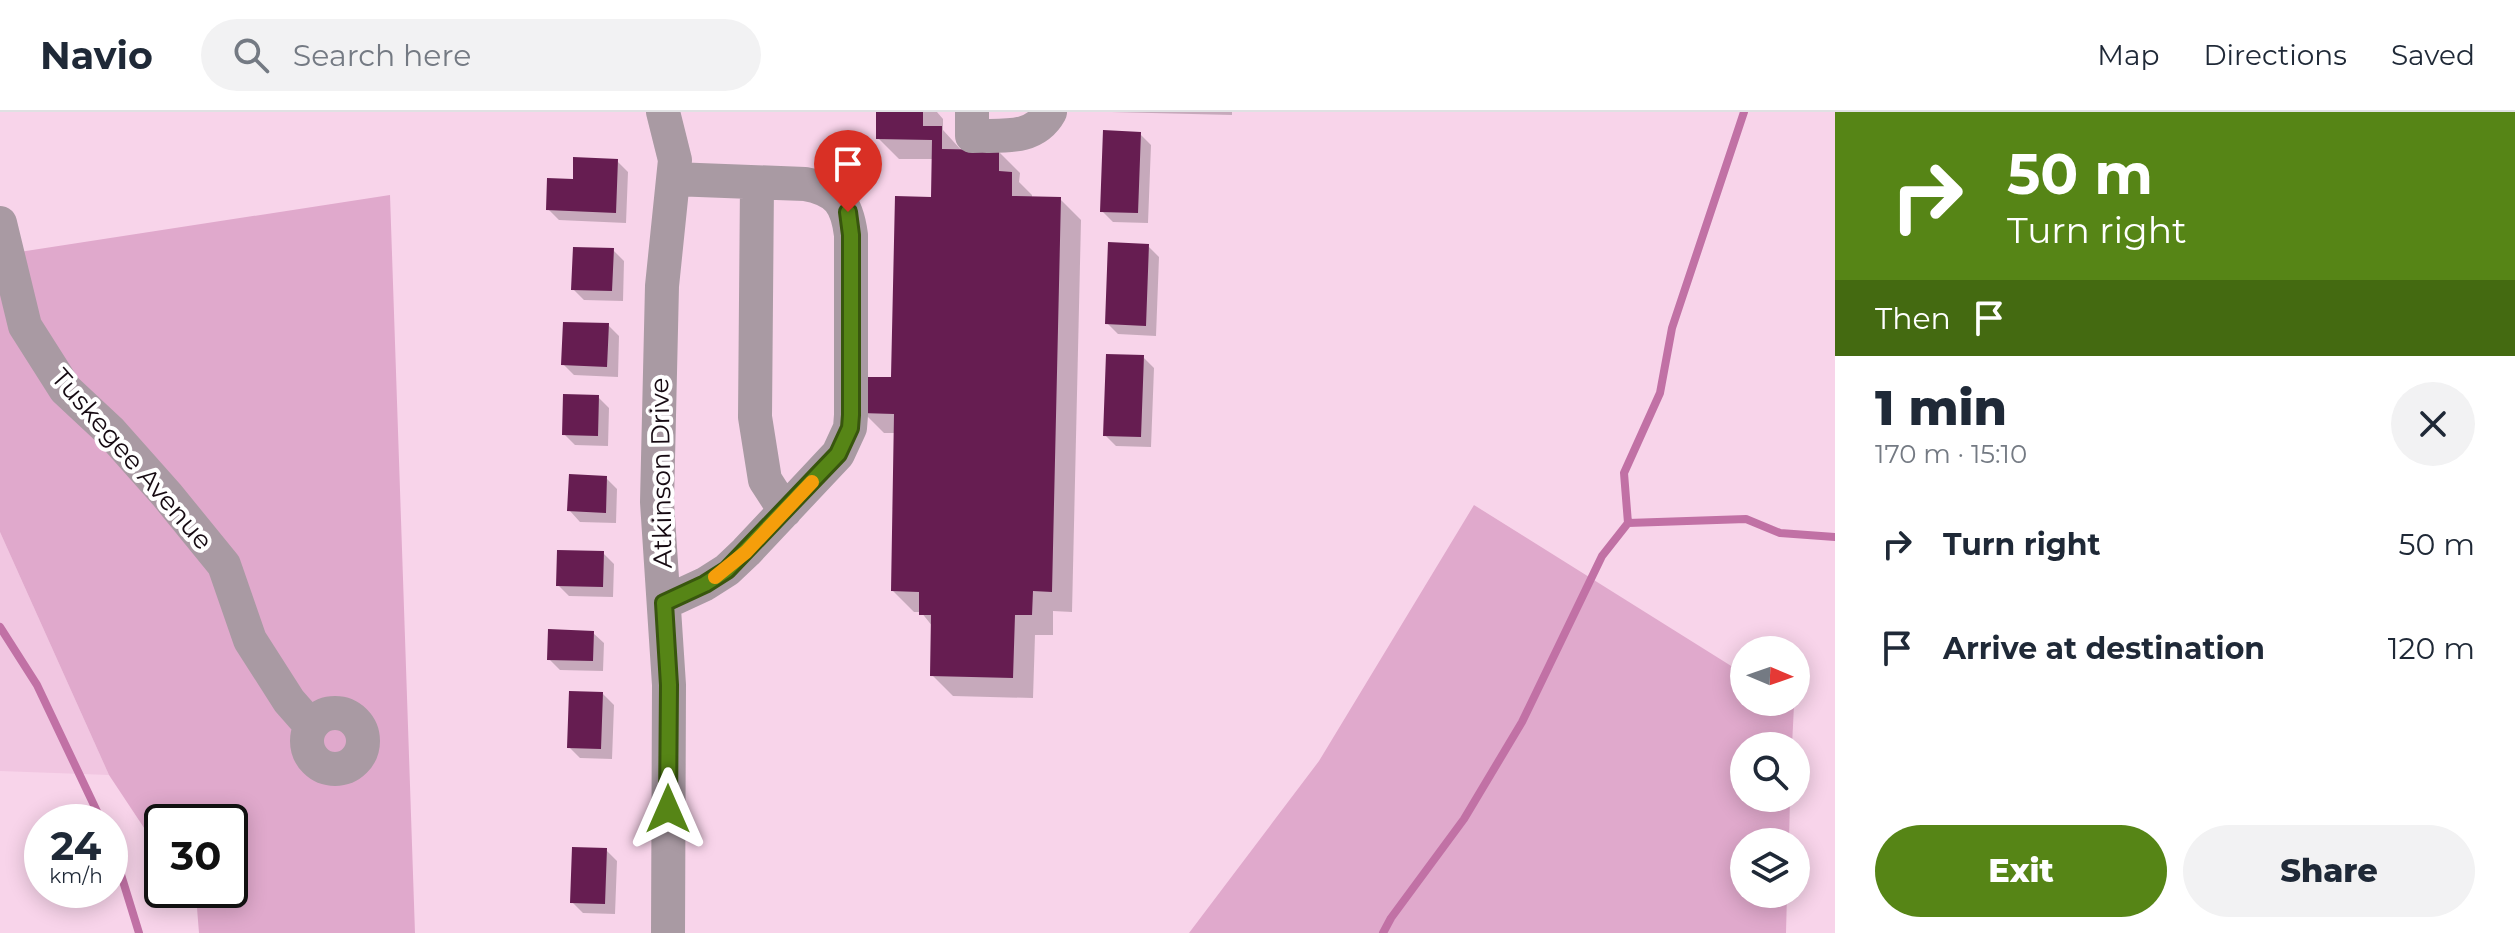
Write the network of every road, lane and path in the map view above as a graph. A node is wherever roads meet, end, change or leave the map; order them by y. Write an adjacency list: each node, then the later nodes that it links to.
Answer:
1 (663, 112): 4 (street, Atkinson Drive)
2 (972, 112): 3 (street)
3 (1050, 112)
4 (673, 179): 5 (street); 8 (street, Atkinson Drive)
5 (757, 183): 7 (street); 7 (street)
6 (0, 223): 9 (street, Tuskegee Avenue)
7 (785, 511): 8 (street)
8 (664, 603): 10 (street, Atkinson Drive)
9 (311, 726)
10 (668, 933)

